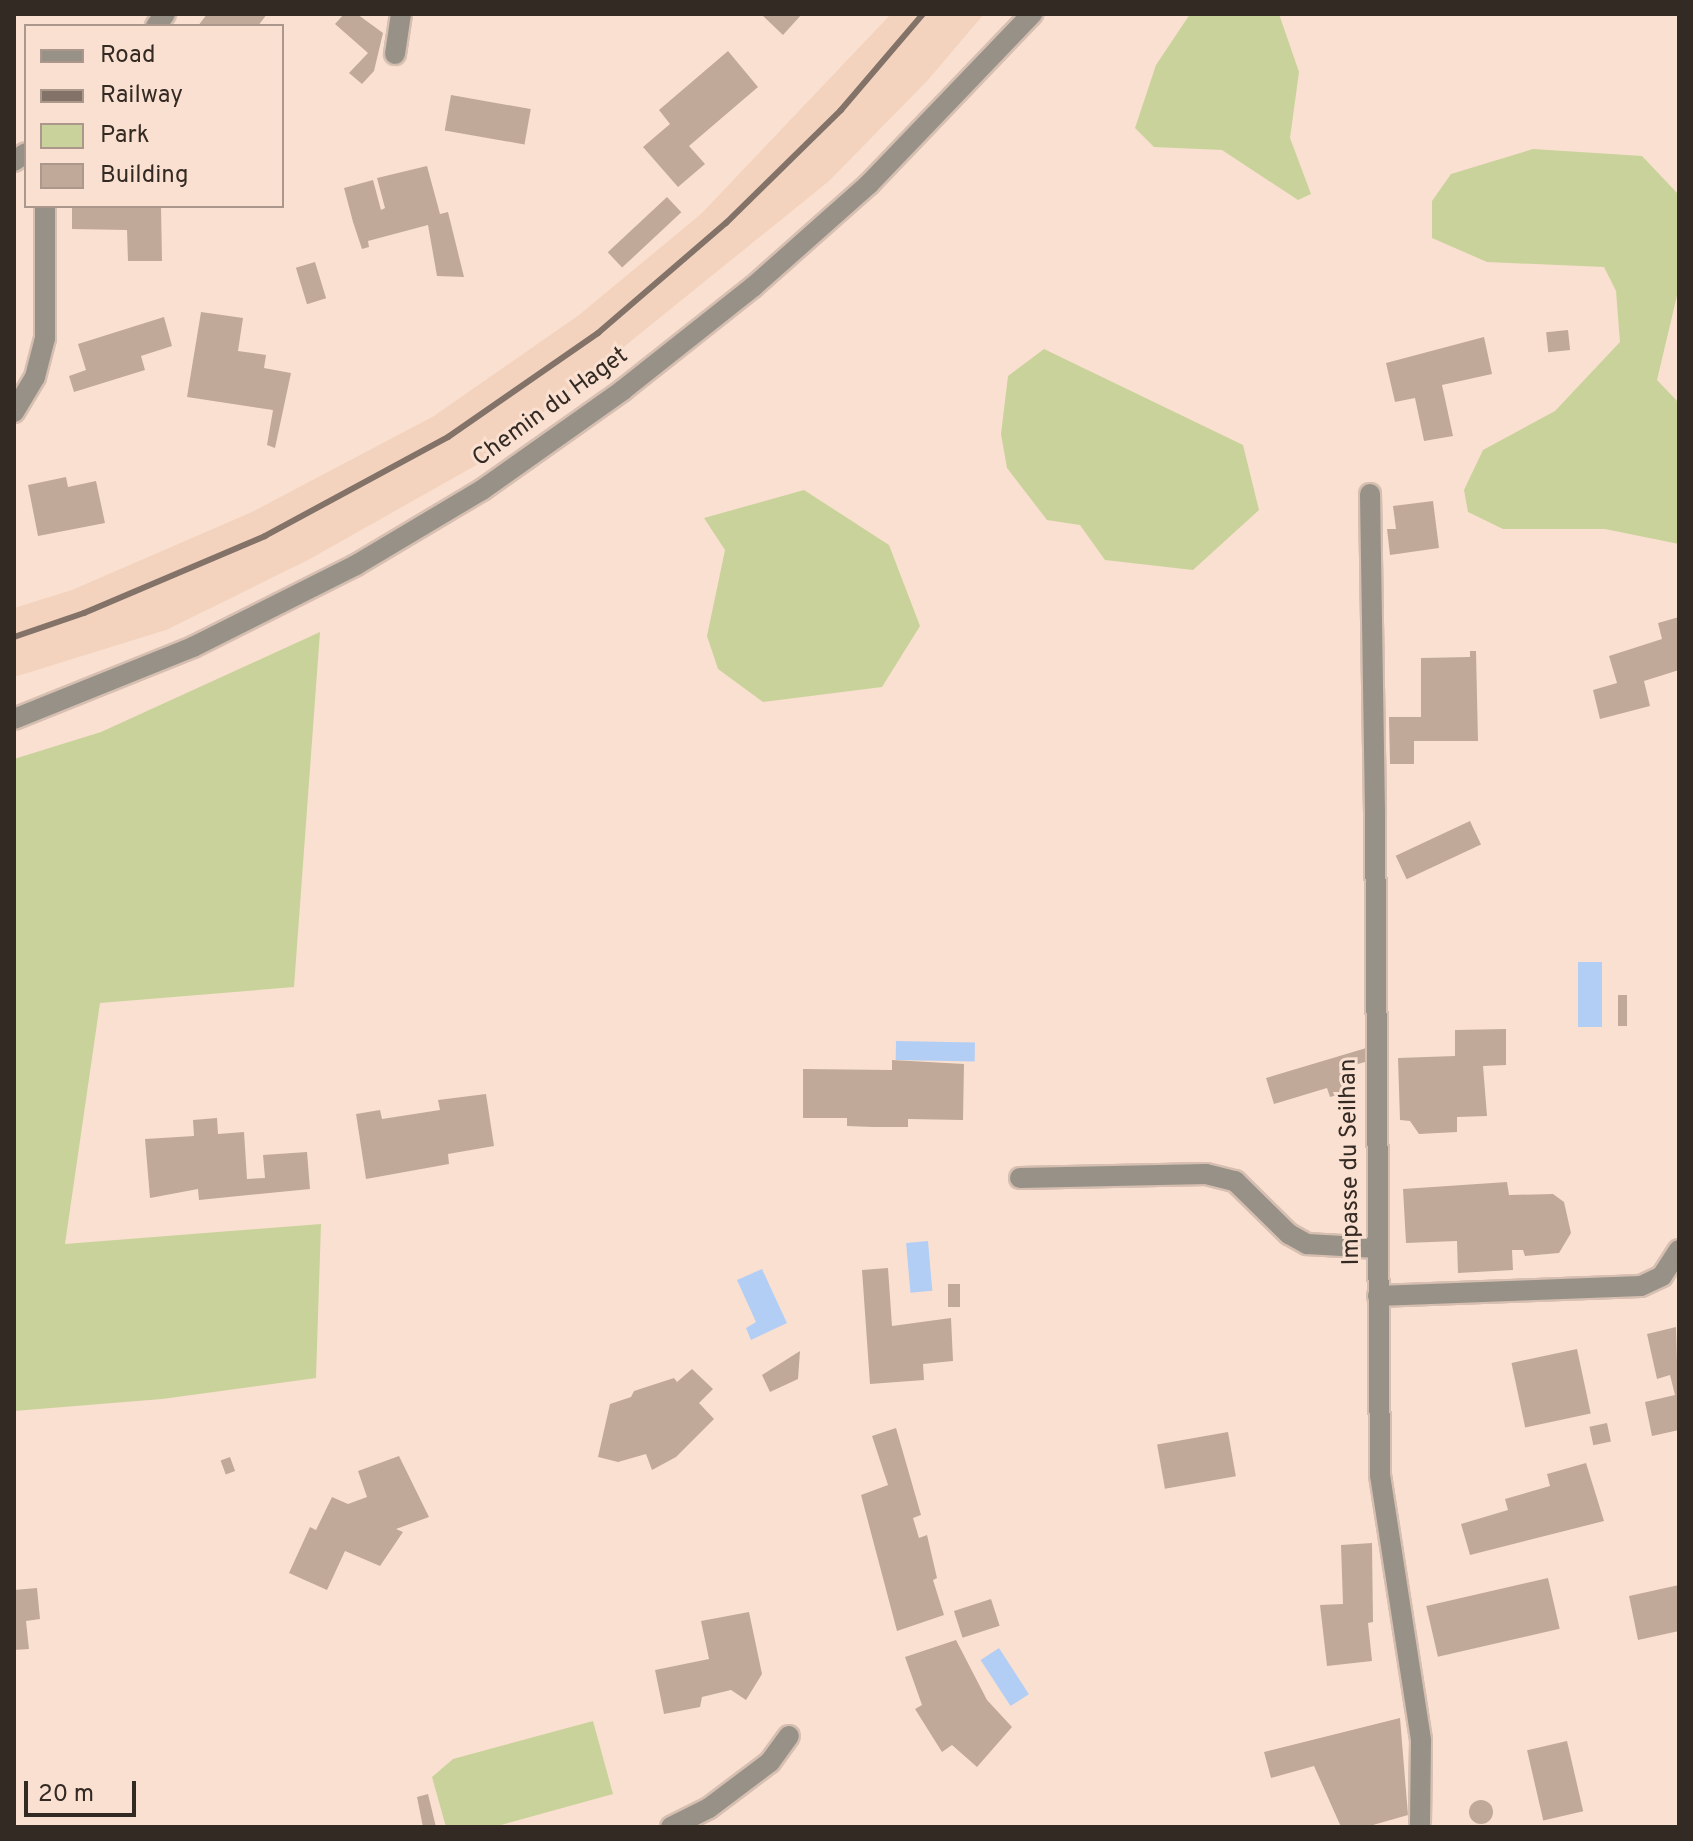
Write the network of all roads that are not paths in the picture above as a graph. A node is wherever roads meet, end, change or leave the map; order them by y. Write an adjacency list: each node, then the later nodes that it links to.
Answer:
1 (401, 14): 3 (street)
2 (1032, 14): 7 (street, Chemin du Haget)
3 (395, 54)
4 (45, 208): 5 (street)
5 (14, 412)
6 (1370, 494): 9 (street, Impasse du Seilhan)
7 (14, 719)
8 (1020, 1178): 9 (street)
9 (1377, 1248): 11 (street, Impasse du Seilhan)
10 (1679, 1250): 11 (street)
11 (1378, 1296): 14 (street, Impasse du Seilhan)
12 (789, 1736): 13 (street)
13 (671, 1827)
14 (1420, 1827)

